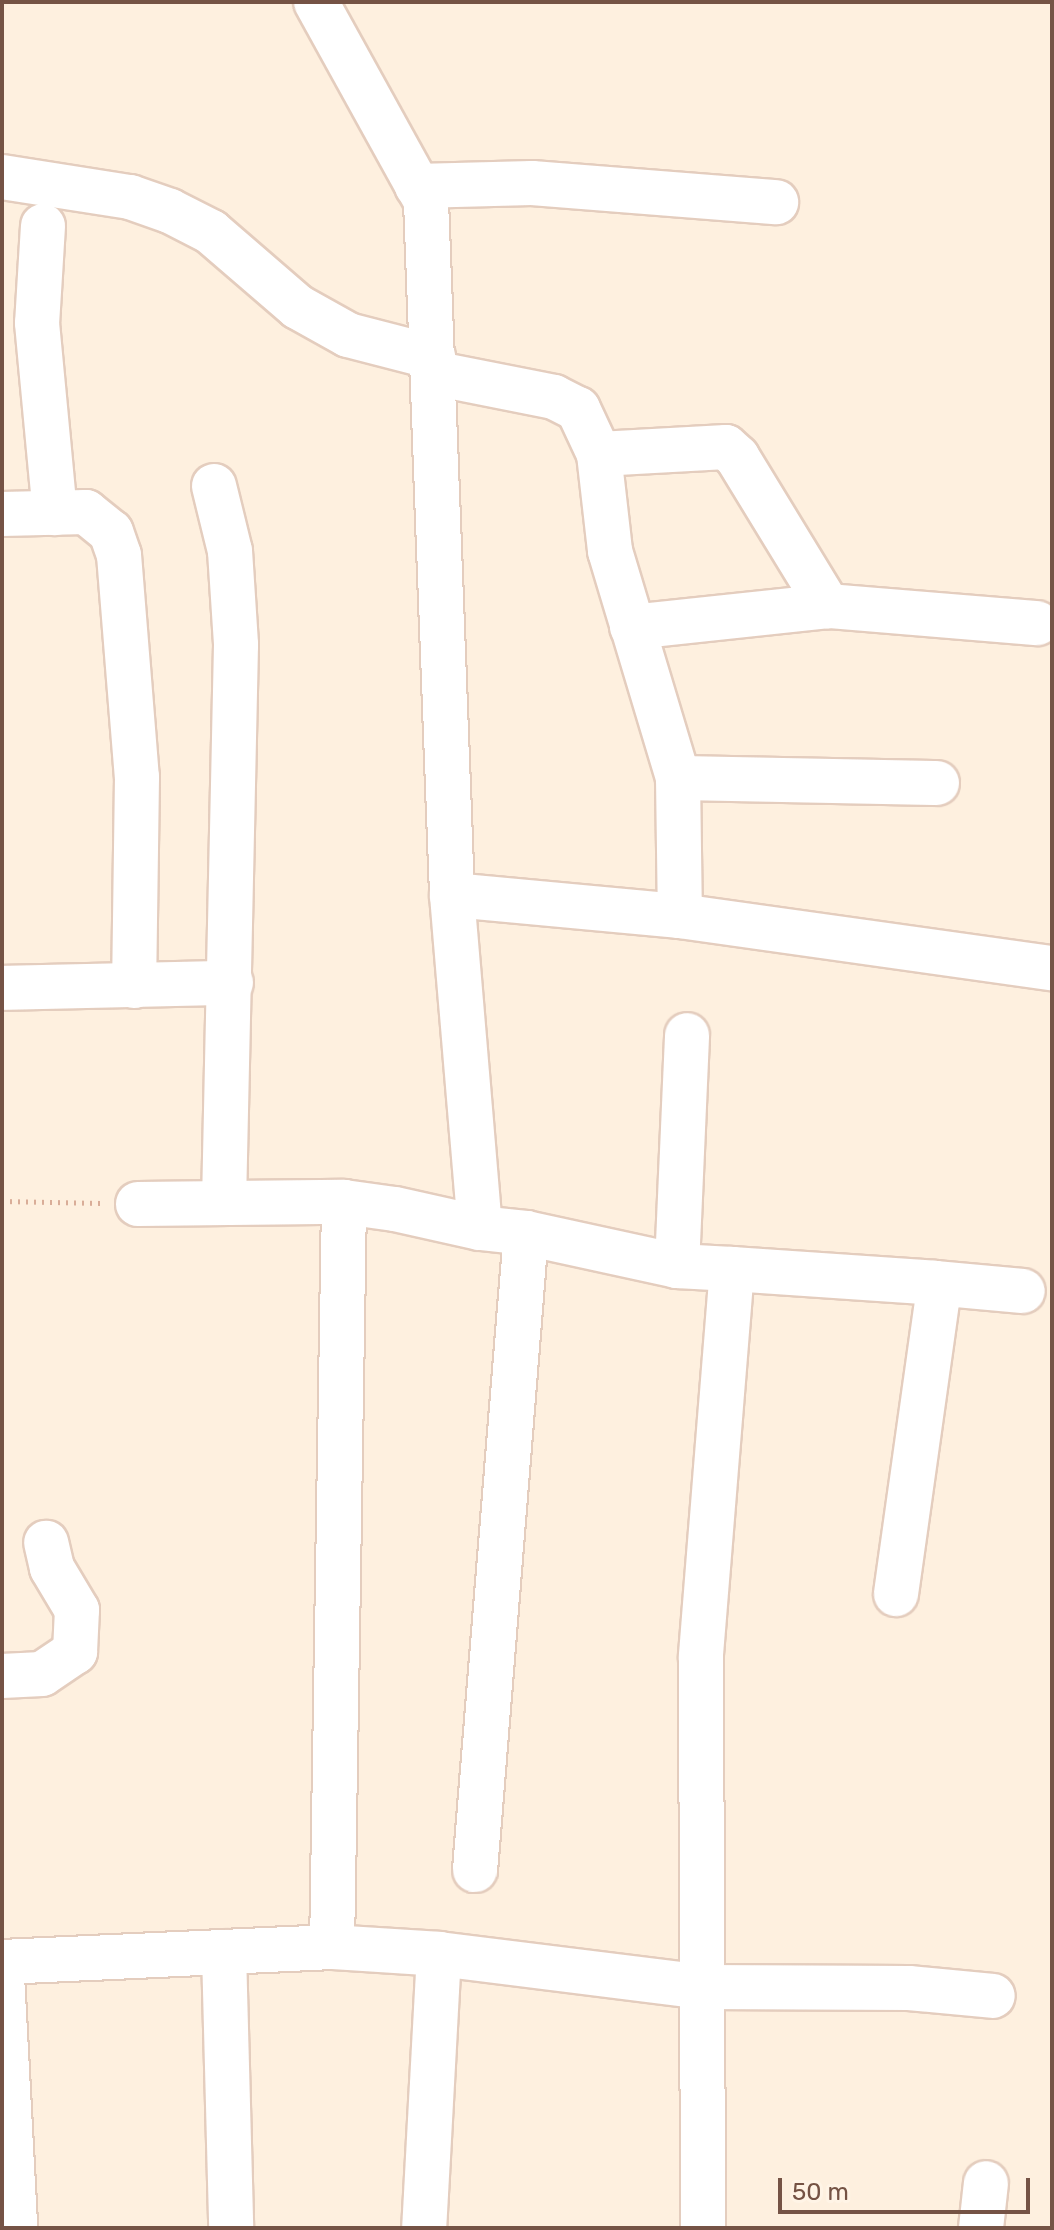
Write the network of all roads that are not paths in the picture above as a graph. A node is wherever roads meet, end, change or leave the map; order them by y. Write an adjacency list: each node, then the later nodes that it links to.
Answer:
1 (316, 2): 3 (street)
2 (2, 177): 6 (street)
3 (417, 186): 4 (street); 6 (street)
4 (776, 202)
5 (43, 226): 9 (street)
6 (433, 365): 7 (street); 16 (street)
7 (599, 454): 11 (street); 13 (street)
8 (214, 486): 19 (street)
9 (55, 513): 10 (street); 20 (street)
10 (2, 514)
11 (828, 606): 12 (street); 13 (street)
12 (1037, 623)
13 (632, 627): 14 (street)
14 (678, 778): 15 (street); 17 (street)
15 (937, 783)
16 (452, 895): 17 (street); 26 (street)
17 (680, 916): 18 (street)
18 (1052, 968)
19 (231, 983): 20 (street); 23 (street)
20 (134, 986): 21 (street)
21 (2, 988)
22 (687, 1035): 28 (street)
23 (224, 1202): 24 (street); 25 (street)
24 (344, 1202): 26 (street); 36 (street)
25 (138, 1204)
26 (480, 1228): 27 (street)
27 (526, 1233): 28 (street); 35 (street)
28 (677, 1266): 29 (street)
29 (732, 1269): 30 (street); 41 (street)
30 (935, 1283): 31 (street); 33 (street)
31 (1023, 1291)
32 (46, 1543): 34 (street)
33 (896, 1594)
34 (2, 1676)
35 (475, 1870)
36 (332, 1947): 37 (street); 38 (street)
37 (224, 1952): 39 (street); 45 (street)
38 (439, 1954): 41 (street); 46 (street)
39 (2, 1962)
40 (2, 1976): 44 (street)
41 (703, 1987): 42 (street); 47 (street)
42 (993, 1996)
43 (986, 2183): 48 (street)
44 (15, 2228)
45 (231, 2228)
46 (424, 2228)
47 (703, 2228)
48 (981, 2228)

